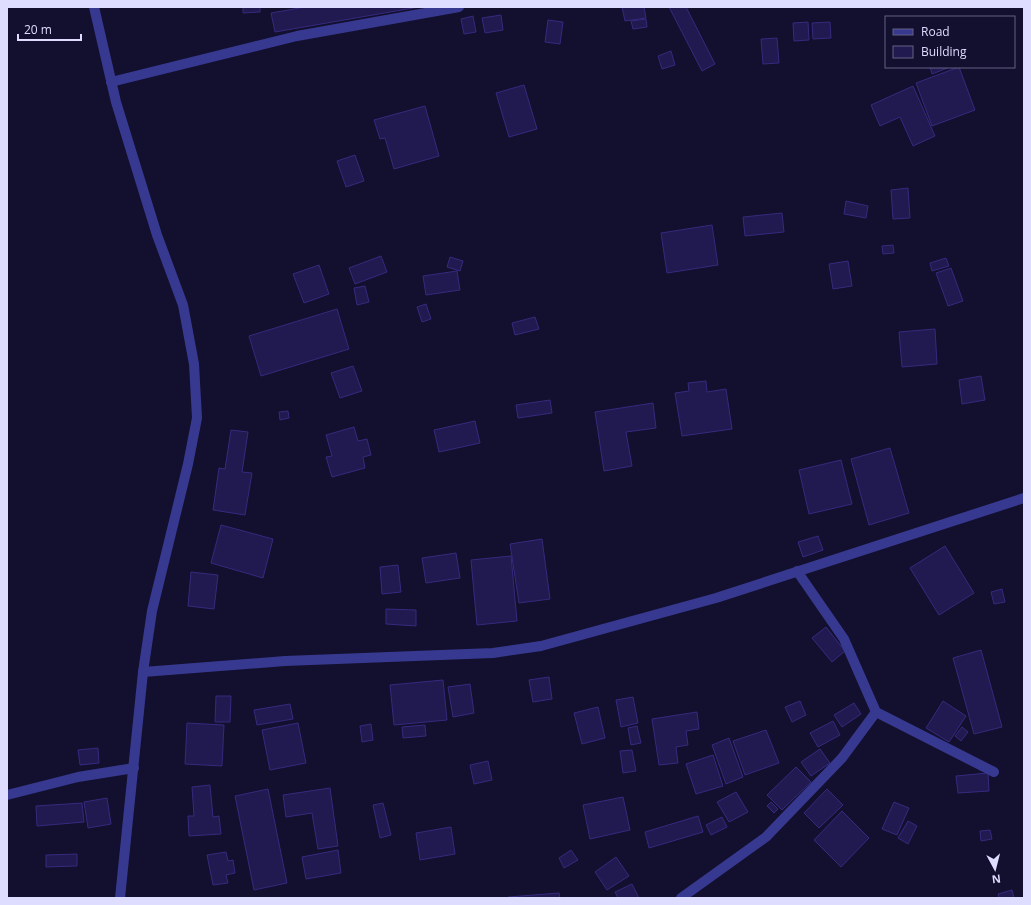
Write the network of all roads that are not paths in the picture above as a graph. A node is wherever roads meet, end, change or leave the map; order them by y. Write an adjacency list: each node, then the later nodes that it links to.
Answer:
1 (94, 7): 3 (street)
2 (459, 7): 3 (street)
3 (111, 82): 6 (street)
4 (1024, 498): 5 (street)
5 (797, 571): 6 (street); 7 (street)
6 (143, 672): 8 (street)
7 (876, 712): 9 (street); 12 (street)
8 (134, 768): 10 (street); 11 (street)
9 (994, 772)
10 (7, 795)
11 (120, 898)
12 (681, 898)

